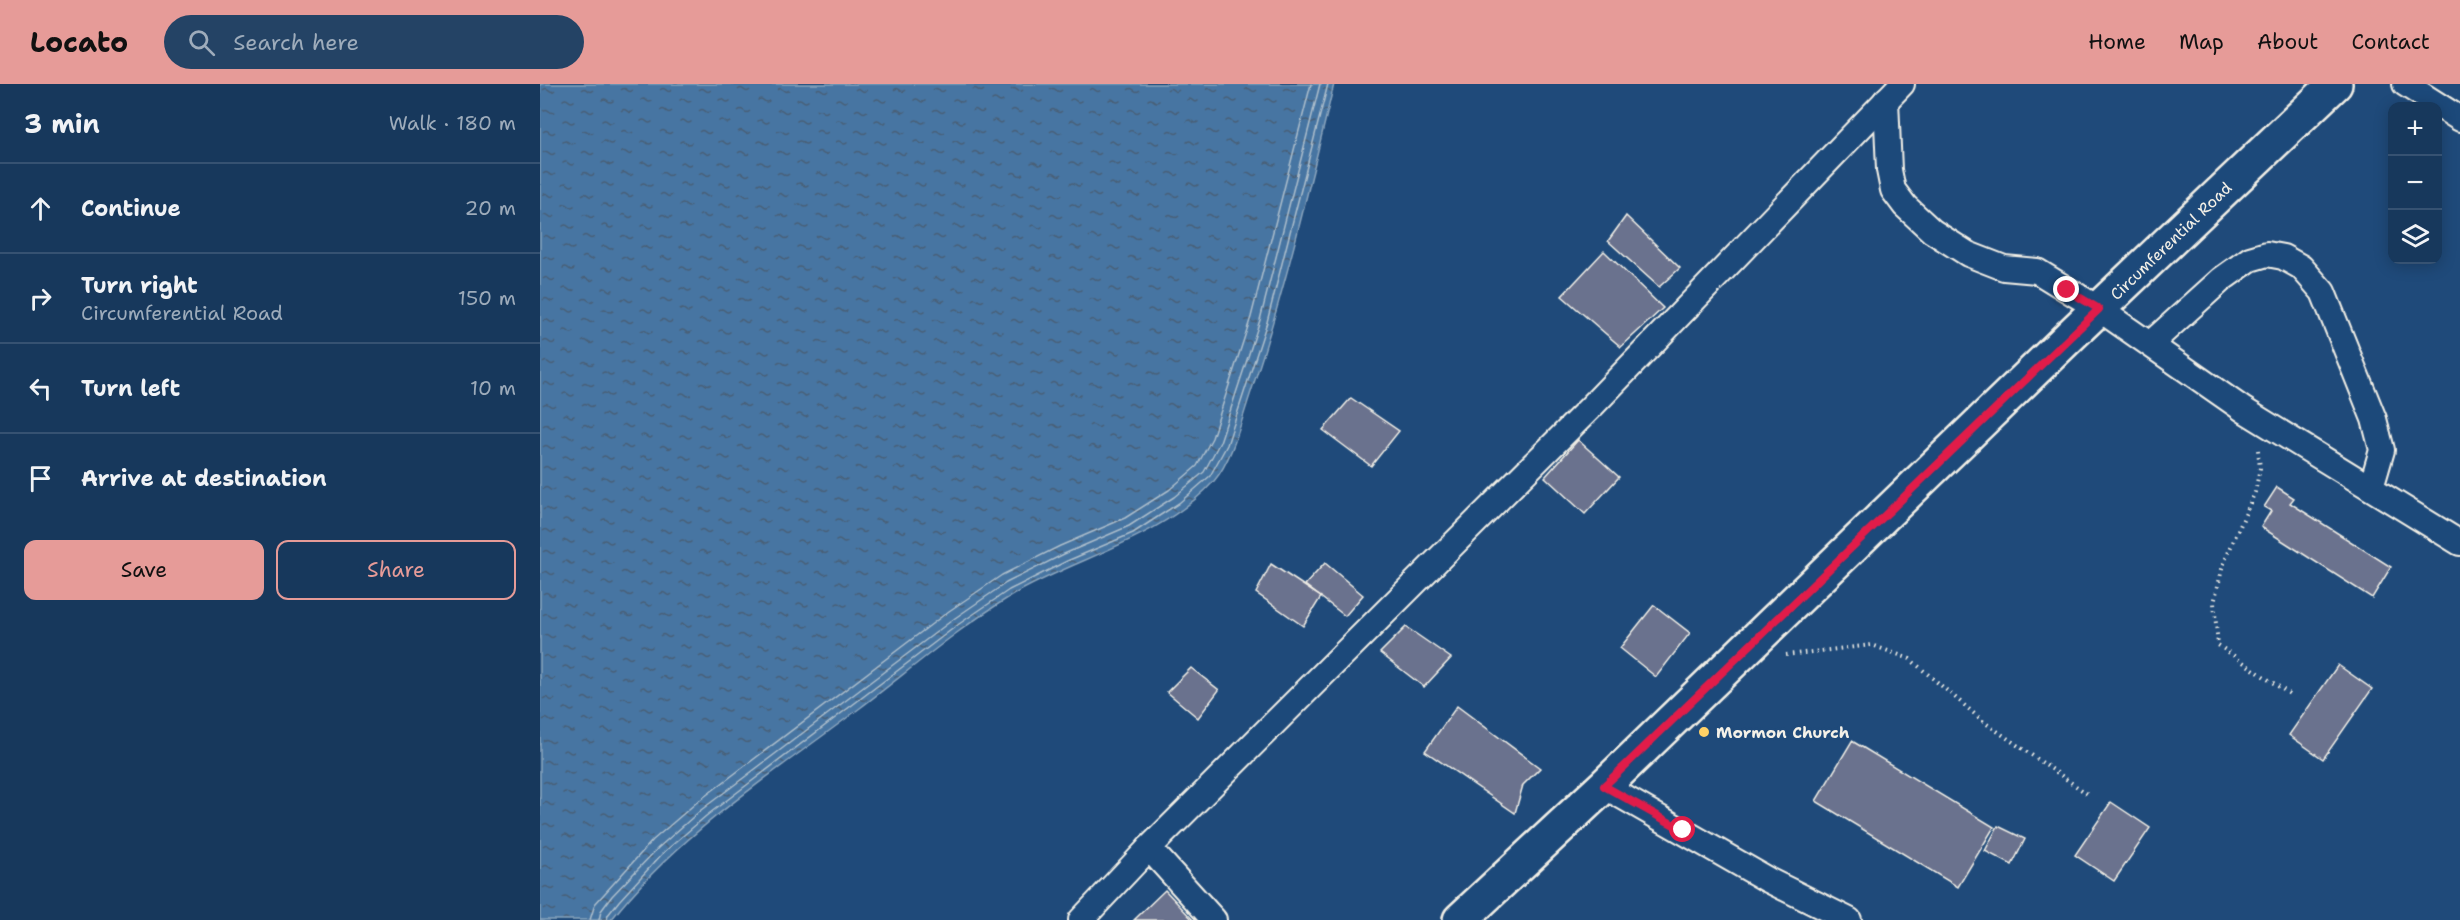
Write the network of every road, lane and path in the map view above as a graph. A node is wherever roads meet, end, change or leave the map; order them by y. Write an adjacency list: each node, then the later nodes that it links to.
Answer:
1 (2335, 84): 5 (main road, Circumferential Road)
2 (2405, 84): 4 (street)
3 (1894, 92): 5 (street); 14 (street)
4 (2460, 119)
5 (2099, 309): 6 (street); 10 (main road, Circumferential Road)
6 (2150, 344): 7 (street); 8 (street)
7 (2244, 410): 8 (street); 11 (path)
8 (2371, 488): 9 (street)
9 (2460, 543)
10 (1760, 633): 12 (main road, Circumferential Road); 13 (path)
11 (2291, 695)
12 (1604, 786): 17 (main road, Circumferential Road); 18 (street)
13 (2089, 795)
14 (1149, 848): 15 (street); 16 (street)
15 (1081, 920)
16 (1214, 920)
17 (1460, 920)
18 (1849, 920)

